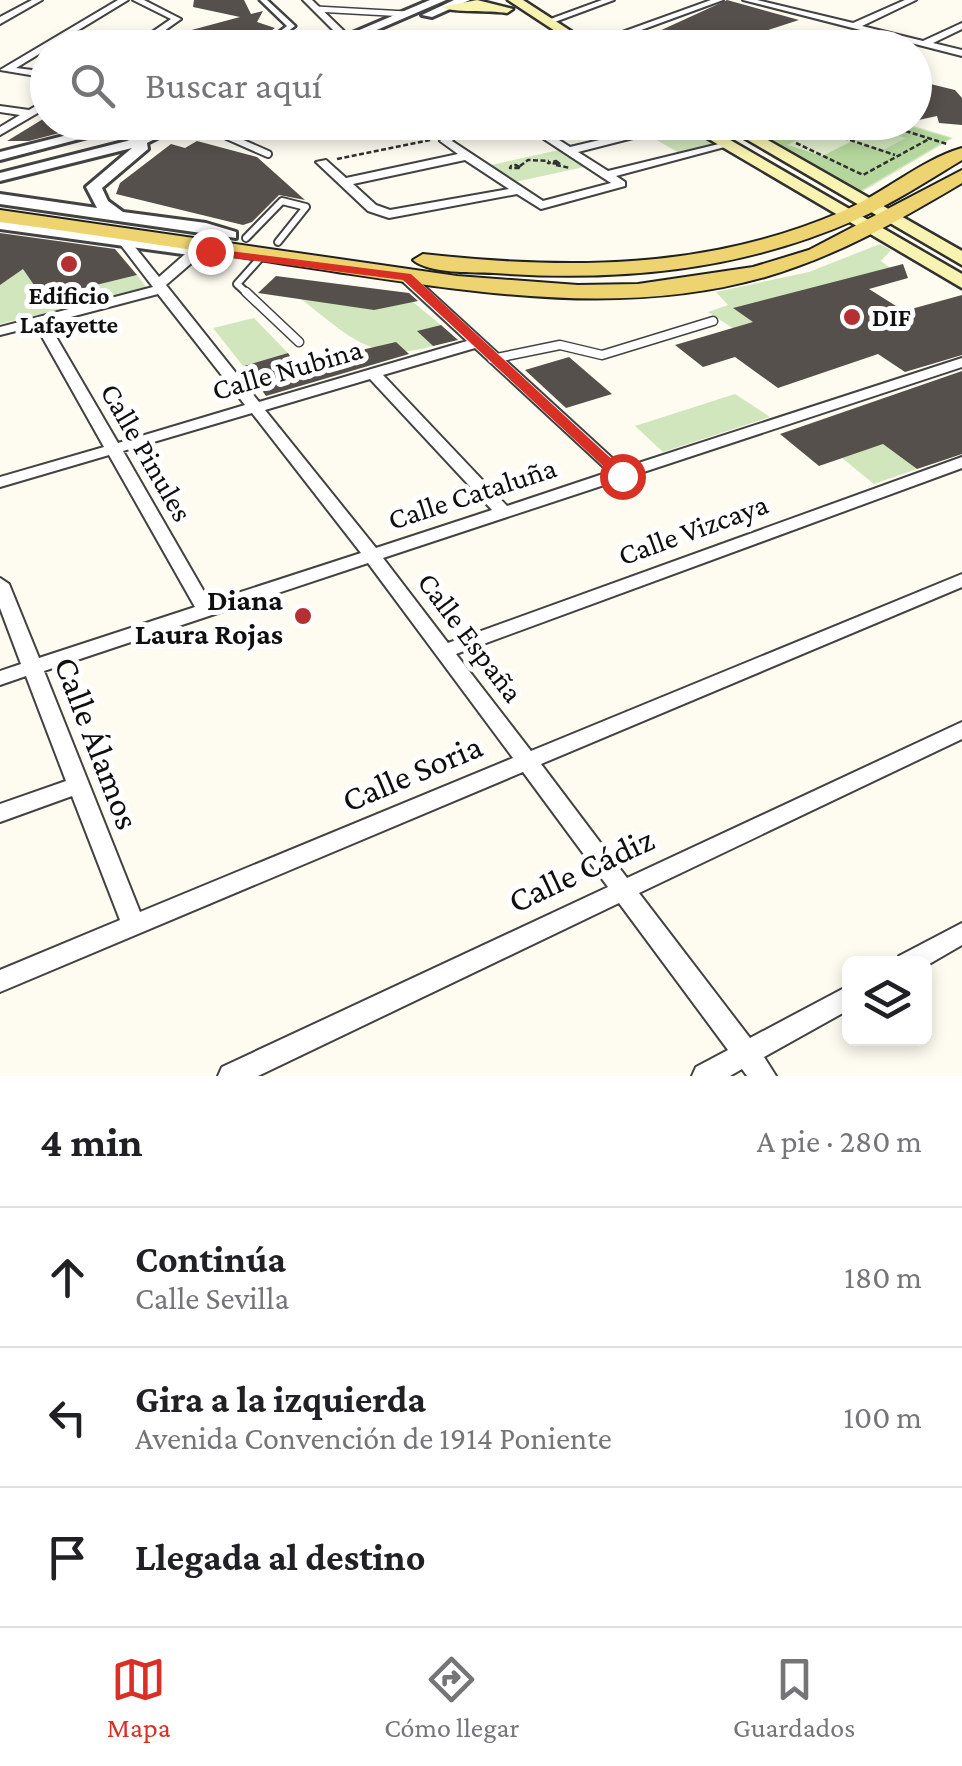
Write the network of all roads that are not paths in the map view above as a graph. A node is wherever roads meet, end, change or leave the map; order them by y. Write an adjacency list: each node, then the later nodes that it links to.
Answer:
1 (38, 0): 18 (street)
2 (124, 0): 24 (street)
3 (137, 0): 25 (street)
4 (263, 0): 26 (street)
5 (307, 0): 15 (street)
6 (464, 0): 13 (street)
7 (492, 0): 14 (main road)
8 (610, 0): 21 (street)
9 (719, 0): 32 (street)
10 (747, 0): 16 (street)
11 (815, 0): 16 (street)
12 (912, 0): 22 (street)
13 (443, 4): 14 (main road); 19 (street); 29 (street)
14 (511, 4): 21 (main road); 30 (main road)
15 (316, 8): 19 (lane); 27 (street)
16 (790, 10): 22 (street)
17 (0, 11): 18 (street)
18 (16, 12): 20 (street)
19 (406, 14): 28 (street)
20 (0, 21)
21 (549, 21): 31 (main road)
22 (852, 26): 33 (street)
23 (962, 26): 34 (street)
24 (72, 30)
25 (160, 30)
26 (286, 30)
27 (338, 30)
28 (374, 30)
29 (388, 30)
30 (544, 30)
31 (562, 30)
32 (635, 30)
33 (868, 30)
34 (932, 40)
35 (932, 46): 37 (street)
36 (30, 54): 38 (street)
37 (962, 54)
38 (3, 70): 39 (street)
39 (30, 73)
40 (0, 109): 41 (street)
41 (30, 113): 42 (street)
42 (0, 132)
43 (63, 140): 55 (street)
44 (137, 140): 61 (street)
45 (152, 140): 66 (street)
46 (236, 140): 56 (lane)
47 (448, 140): 57 (street)
48 (554, 140): 54 (street)
49 (612, 140): 54 (street)
50 (718, 140): 52 (main road)
51 (755, 140): 65 (main road)
52 (727, 145): 59 (street); 68 (main road)
53 (957, 149): 65 (main road)
54 (571, 150): 59 (street)
55 (5, 154)
56 (268, 154)
57 (466, 156): 62 (street); 63 (street)
58 (322, 162): 62 (street)
59 (608, 174): 63 (street)
60 (962, 175): 70 (main road)
61 (0, 177)
62 (345, 182): 63 (street)
63 (517, 191)
64 (6, 202): 66 (street); 71 (main road)
65 (870, 206): 68 (main road); 70 (main road)
66 (116, 214): 72 (street)
67 (0, 216): 71 (main road)
68 (848, 217): 70 (main road); 73 (main road)
69 (0, 224): 71 (street)
70 (880, 224): 75 (main road); 76 (main road); 77 (main road)
71 (134, 233): 72 (main road); 74 (street); 78 (street, Calle España)
72 (234, 241): 73 (main road); 73 (lane); 74 (street)
73 (270, 248): 76 (main road); 82 (lane)
74 (197, 251): 78 (street)
75 (962, 259)
76 (406, 277): 83 (street)
77 (962, 282)
78 (162, 286): 79 (street); 87 (street, Calle España)
79 (40, 321): 81 (street); 88 (street, Calle Pinules)
80 (713, 321): 84 (lane)
81 (0, 330)
82 (299, 342)
83 (476, 343): 84 (street); 86 (street, Calle Nubina)
84 (492, 359): 90 (street)
85 (962, 362): 90 (street, Calle Cataluña)
86 (373, 373): 87 (street, Calle Nubina); 92 (street)
87 (252, 407): 88 (street, Calle Nubina); 93 (street, Calle España)
88 (114, 448): 91 (street, Calle Nubina); 96 (street, Calle Pinules)
89 (962, 462): 97 (street, Calle Vizcaya)
90 (622, 476): 92 (street, Calle Cataluña)
91 (0, 482)
92 (506, 514): 93 (street, Calle Cataluña)
93 (373, 556): 96 (street, Calle Cataluña); 97 (street, Calle España)
94 (962, 580): 101 (street, Calle Soria)
95 (0, 584): 98 (street, Calle Álamos)
96 (206, 611): 98 (street, Calle Cataluña)
97 (444, 651): 101 (street, Calle España)
98 (32, 667): 99 (street, Calle Cataluña); 102 (street, Calle Álamos)
99 (0, 678)
100 (962, 730): 104 (street, Calle Cádiz)
101 (526, 760): 104 (street, Calle España); 105 (street, Calle Soria)
102 (78, 785): 103 (street); 105 (street, Calle Álamos)
103 (0, 813)
104 (622, 888): 110 (street, Calle España); 111 (street, Calle Cádiz)
105 (134, 926): 108 (street, Calle Soria)
106 (962, 934): 107 (street)
107 (922, 956)
108 (0, 982)
109 (842, 1000): 110 (street)
110 (746, 1053): 112 (street); 113 (street, Calle España)
111 (232, 1076)
112 (705, 1076)
113 (764, 1076)

